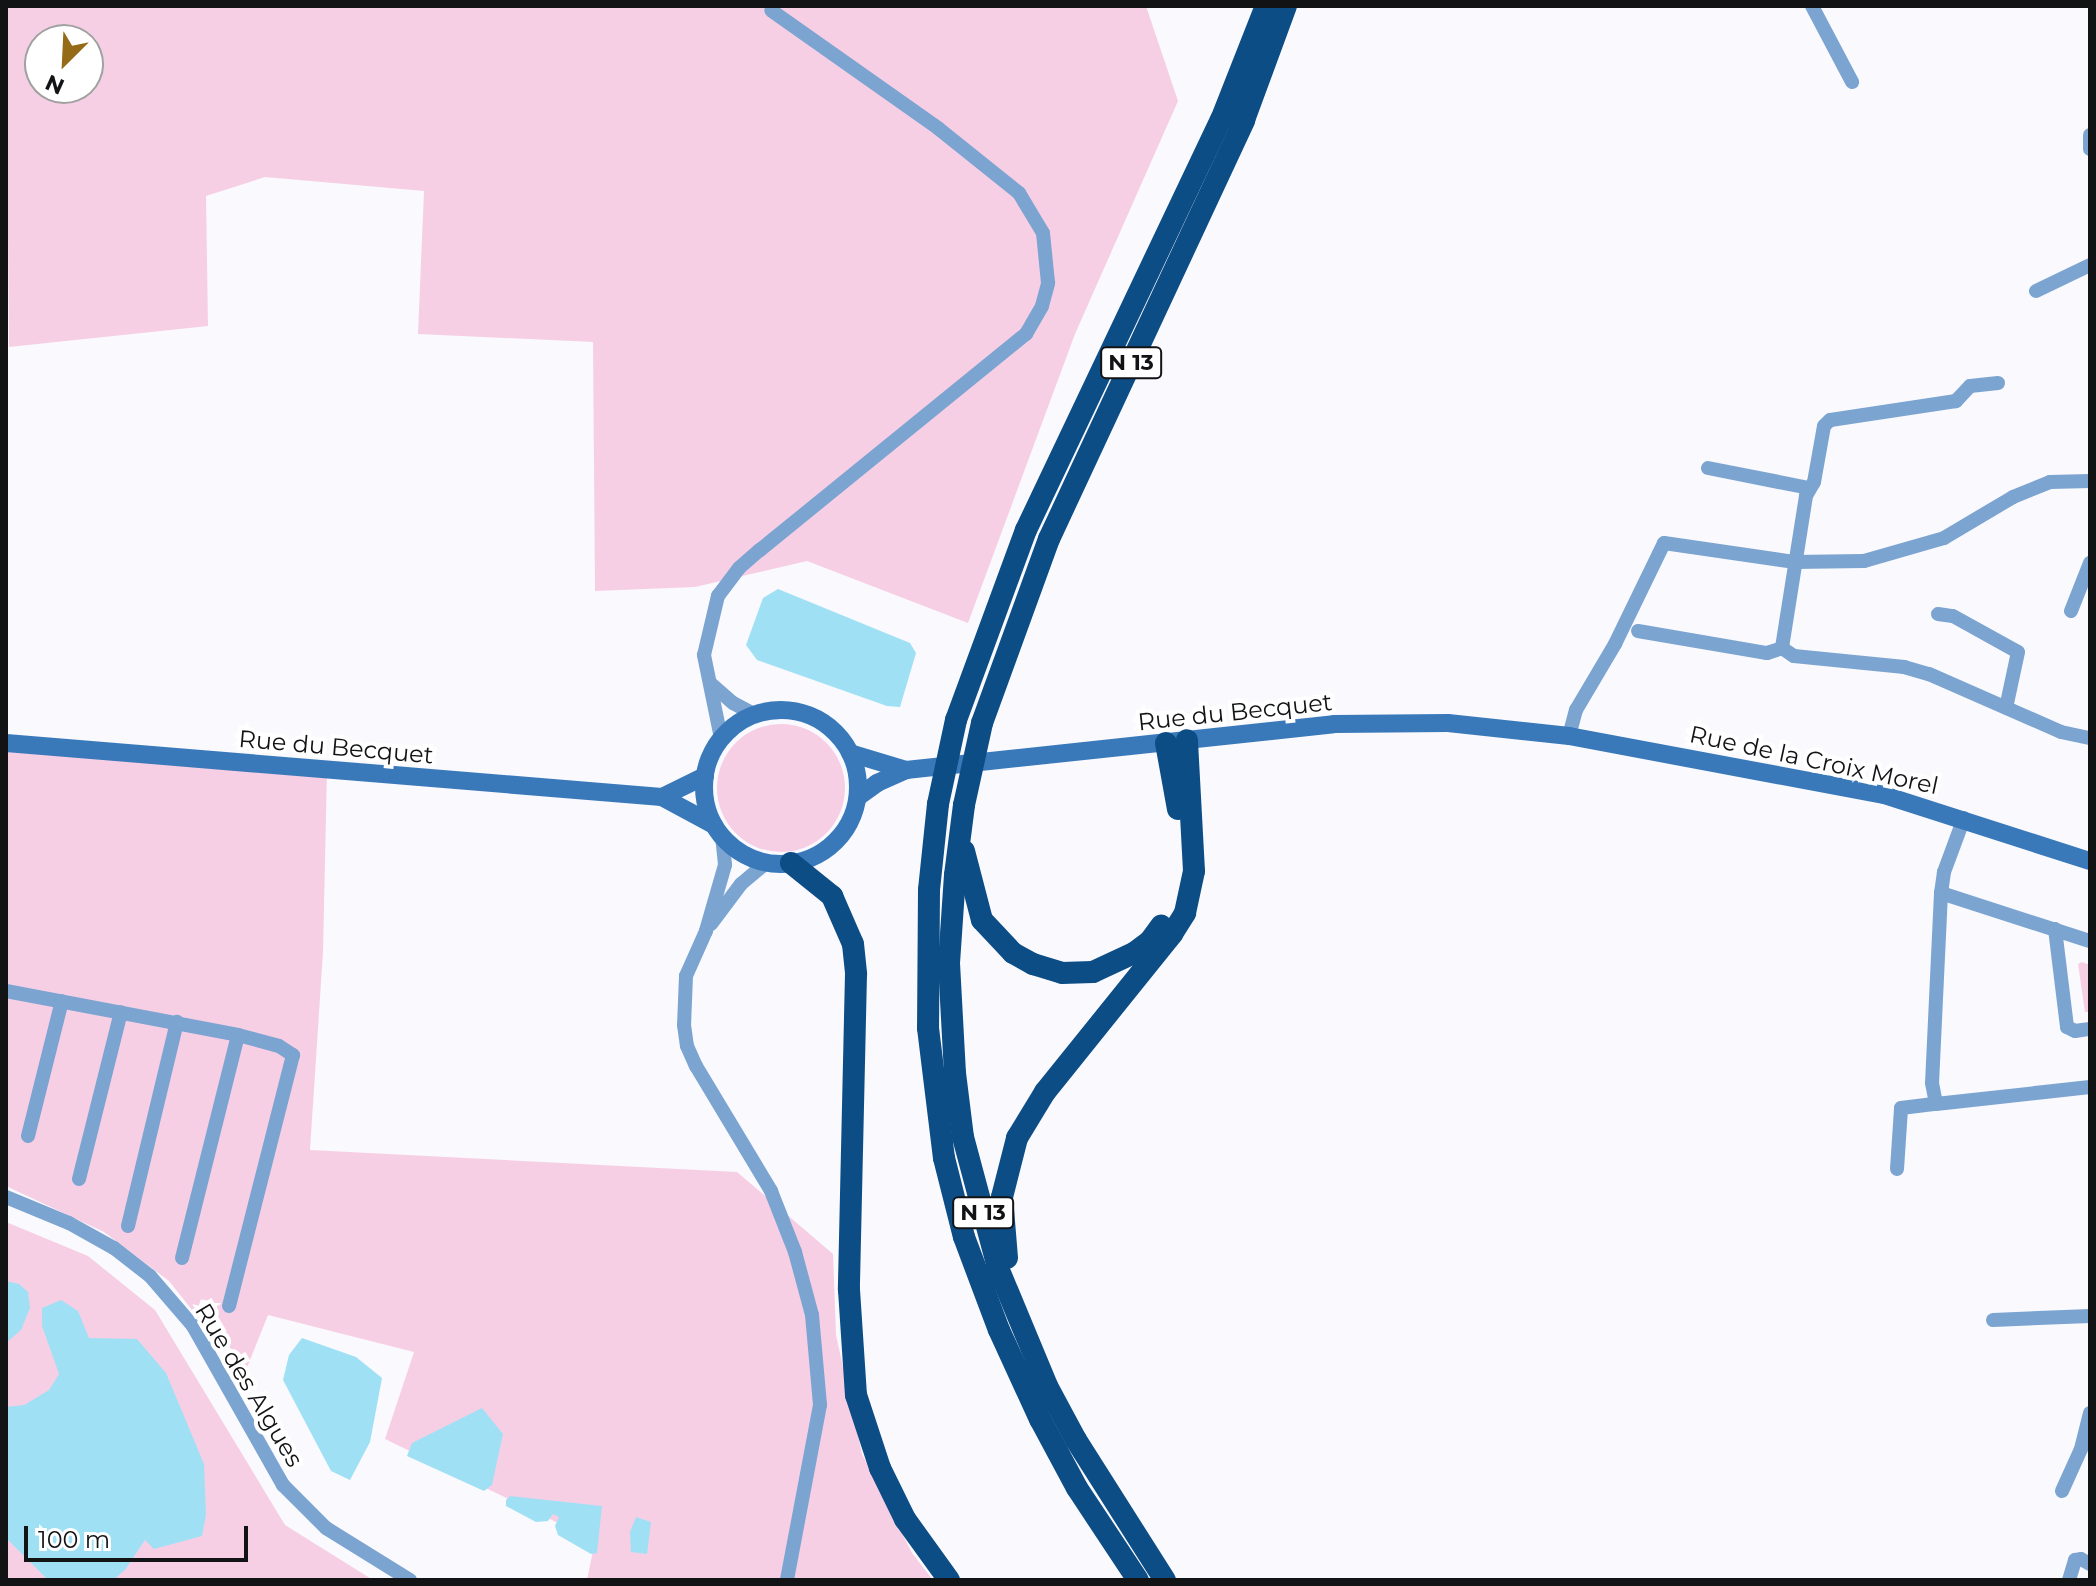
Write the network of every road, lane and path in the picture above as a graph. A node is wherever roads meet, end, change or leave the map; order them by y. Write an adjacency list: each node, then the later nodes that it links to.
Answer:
1 (1266, 6): 68 (highway, N 13, bridge)
2 (1286, 6): 35 (highway, N 13, bridge)
3 (1812, 6): 5 (street)
4 (771, 10): 20 (street)
5 (1852, 82)
6 (2090, 135): 7 (street)
7 (2090, 149)
8 (2090, 265): 9 (street)
9 (2036, 291)
10 (1998, 383): 13 (street)
11 (1708, 468): 13 (street)
12 (2090, 481): 14 (street)
13 (1809, 488): 14 (street)
14 (1794, 562): 19 (street); 23 (street)
15 (2090, 563): 16 (street)
16 (2071, 611)
17 (1938, 614): 21 (street)
18 (1638, 631): 19 (street)
19 (1782, 648): 21 (street)
20 (710, 682): 22 (street); 24 (street)
21 (2006, 708): 25 (street)
22 (754, 714): 24 (main road); 28 (main road)
23 (1569, 736): 26 (main road, Rue du Becquet); 33 (main road, Rue de la Croix Morel)
24 (721, 738): 30 (main road)
25 (2090, 738)
26 (1177, 742): 29 (main road, Rue du Becquet); 35 (highway); 58 (highway)
27 (6, 743): 31 (main road, Rue du Becquet)
28 (850, 753): 29 (main road, Rue du Becquet); 32 (main road)
29 (906, 770): 32 (main road, Rue du Becquet)
30 (705, 776): 31 (main road, Rue du Becquet); 34 (main road)
31 (662, 797): 34 (main road, Rue du Becquet)
32 (858, 797): 38 (main road)
33 (1964, 818): 36 (main road, Rue de la Croix Morel); 39 (street)
34 (718, 831): 37 (main road); 41 (street)
35 (960, 833): 58 (highway, N 13)
36 (2090, 861)
37 (767, 862): 38 (main road); 41 (street)
38 (791, 863): 67 (highway)
39 (1941, 893): 40 (street); 50 (street)
40 (2055, 929): 42 (street); 47 (street)
41 (706, 931): 66 (street)
42 (2090, 941)
43 (6, 991): 44 (street)
44 (62, 1001): 45 (street); 51 (street)
45 (121, 1012): 46 (street); 53 (street)
46 (177, 1022): 48 (street); 55 (street)
47 (2090, 1029)
48 (238, 1035): 56 (street); 57 (street)
49 (2090, 1087): 50 (street)
50 (1936, 1104): 52 (street)
51 (28, 1136)
52 (1897, 1169)
53 (79, 1179)
54 (6, 1197): 65 (street, Rue des Algues)
55 (128, 1226)
56 (182, 1258)
57 (229, 1306)
58 (1016, 1315): 69 (highway, N 13)
59 (2090, 1316): 60 (street)
60 (1993, 1320)
61 (2090, 1413): 62 (street)
62 (2086, 1439): 63 (street)
63 (2062, 1491)
64 (2084, 1561): 70 (street)
65 (410, 1580)
66 (787, 1580)
67 (949, 1580)
68 (1138, 1580)
69 (1165, 1580)
70 (2069, 1580)

